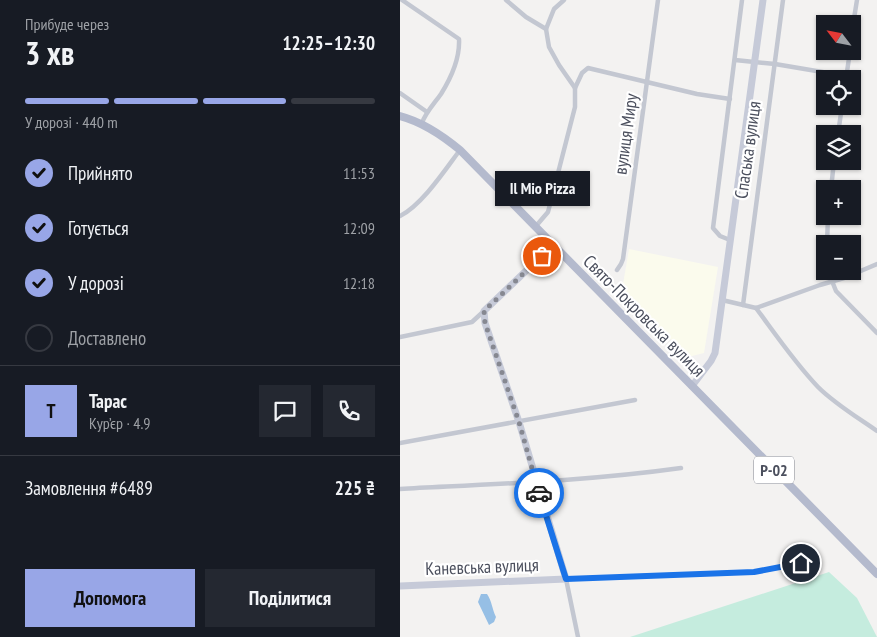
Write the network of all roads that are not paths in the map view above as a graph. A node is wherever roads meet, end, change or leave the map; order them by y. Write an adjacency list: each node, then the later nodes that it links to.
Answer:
1 (402, 0): 19 (street)
2 (506, 0): 10 (street)
3 (564, 0): 10 (street)
4 (658, 0): 15 (street, вулиця Миру)
5 (742, 0): 11 (street)
6 (763, 0): 12 (street, Спаська вулиця)
7 (784, 0): 13 (street, Спаська вулиця)
8 (857, 0): 9 (street)
9 (855, 15)
10 (546, 29): 16 (street)
11 (735, 60): 12 (street); 18 (street)
12 (754, 61): 13 (street); 25 (street, Спаська вулиця)
13 (775, 64): 14 (street); 31 (street, Спаська вулиця)
14 (816, 72)
15 (647, 82): 16 (street); 18 (street); 28 (street, вулиця Миру)
16 (575, 88): 24 (street)
17 (400, 94): 19 (street)
18 (730, 99): 25 (street)
19 (428, 112): 21 (street)
20 (400, 116): 21 (main road, Свято-Покровська вулиця / Р-02)
21 (422, 124): 22 (main road, Свято-Покровська вулиця / Р-02)
22 (460, 150): 23 (street); 24 (main road, Свято-Покровська вулиця / Р-02)
23 (400, 216)
24 (536, 226): 26 (main road, Свято-Покровська вулиця / Р-02)
25 (730, 240): 30 (street, Спаська вулиця)
26 (553, 245): 33 (street); 36 (main road, Свято-Покровська вулиця / Р-02)
27 (877, 264): 29 (street)
28 (617, 270)
29 (831, 282): 32 (street); 34 (street)
30 (722, 300): 31 (street); 36 (street, Спаська вулиця)
31 (743, 305): 32 (street)
32 (756, 308): 39 (street)
33 (484, 311): 35 (street); 38 (street)
34 (877, 333)
35 (400, 337)
36 (692, 386): 45 (main road, Свято-Покровська вулиця / Р-02)
37 (635, 400): 38 (street)
38 (519, 422): 40 (street); 42 (street)
39 (877, 430)
40 (400, 443)
41 (681, 468): 42 (street)
42 (536, 482): 43 (street); 46 (street)
43 (400, 490)
44 (816, 561): 46 (street)
45 (877, 574)
46 (566, 579): 47 (street, Каневська вулиця); 48 (street)
47 (400, 586)
48 (578, 637)

